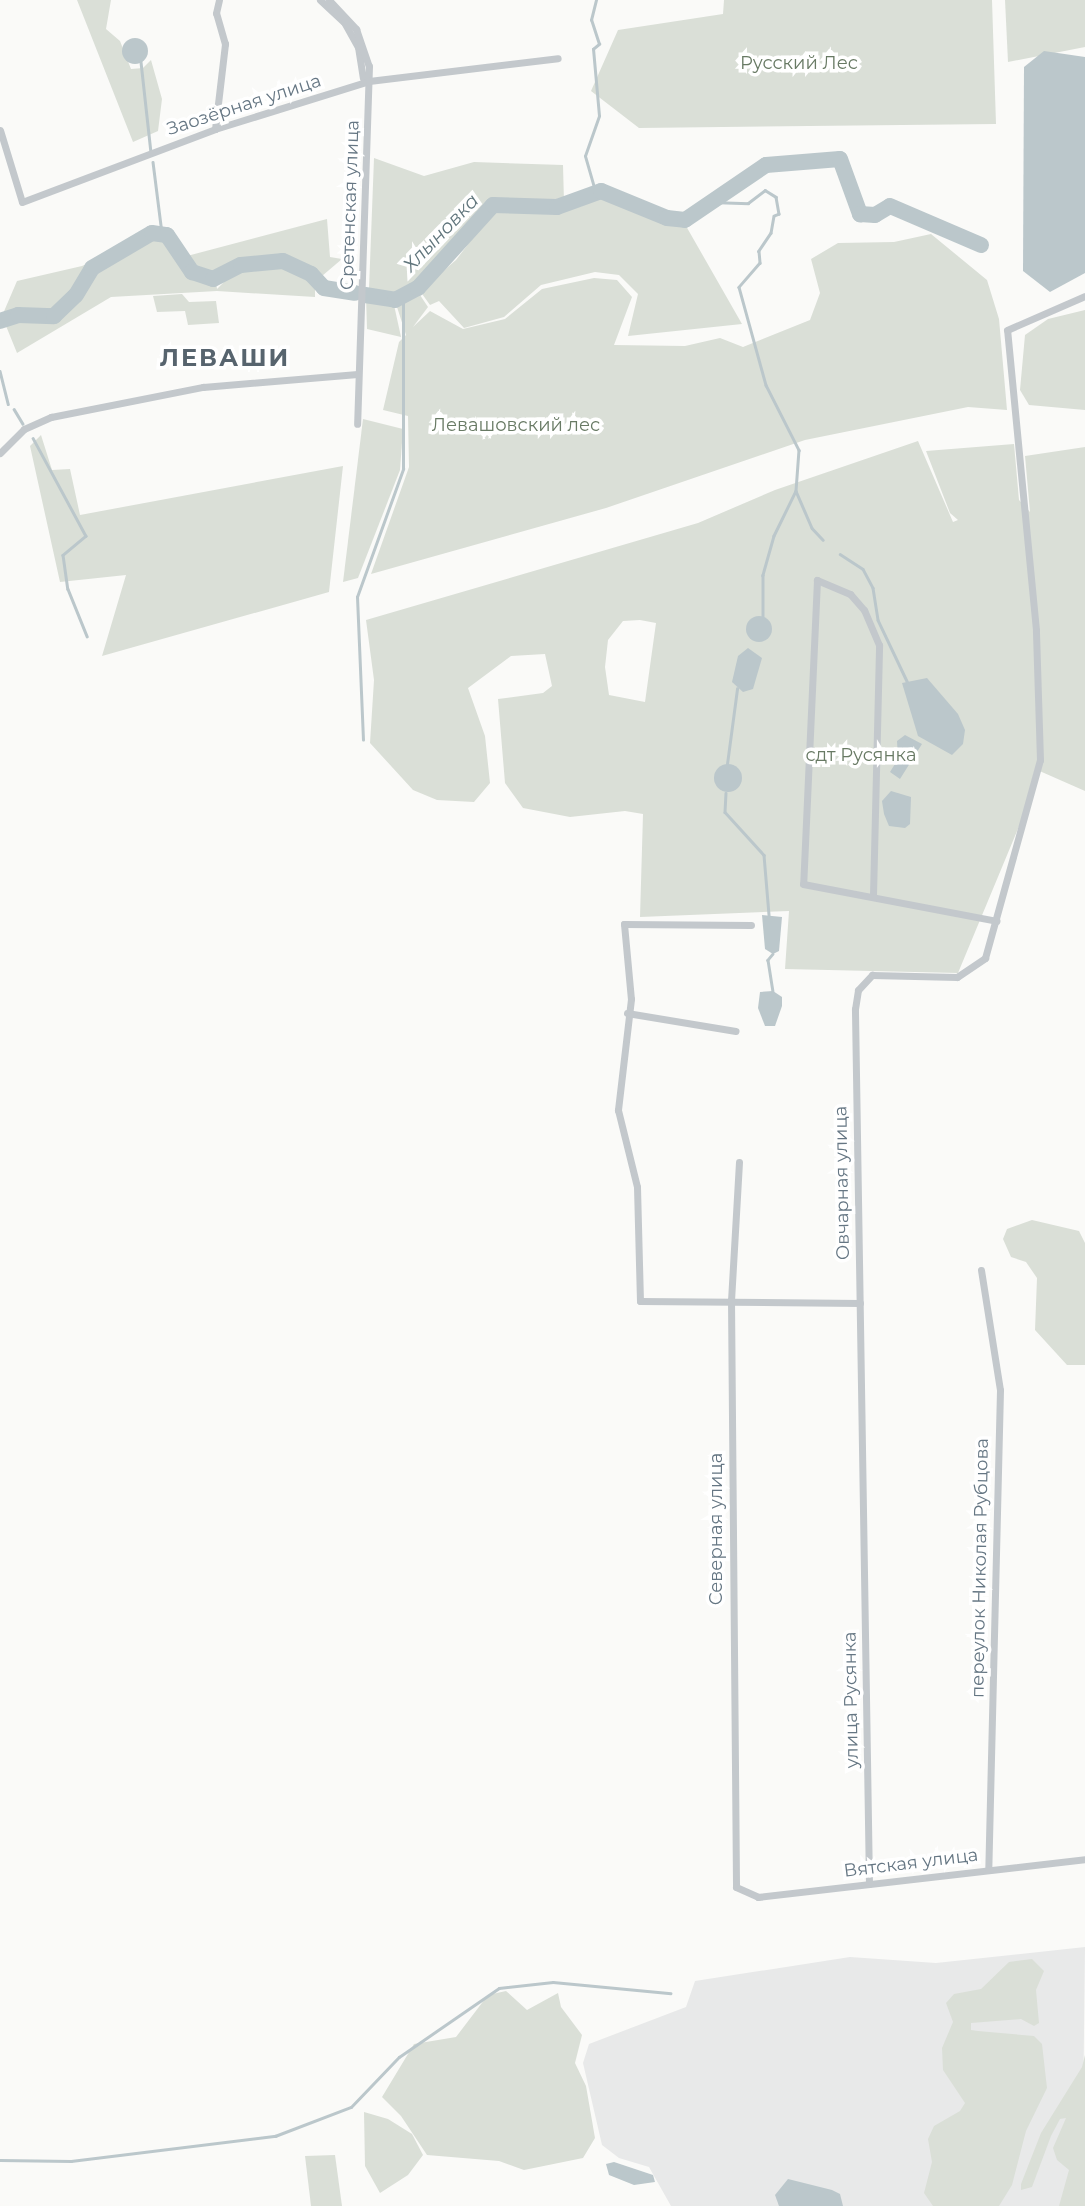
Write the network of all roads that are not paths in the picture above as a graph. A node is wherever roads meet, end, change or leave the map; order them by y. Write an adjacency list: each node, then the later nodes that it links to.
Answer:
1 (219, 0): 6 (street)
2 (320, 0): 5 (street)
3 (329, 0): 5 (street, Сретенская улица)
4 (558, 58): 5 (street, Заозёрная улица)
5 (366, 80): 6 (street, Заозёрная улица); 9 (street, Сретенская улица)
6 (215, 129): 7 (street, Заозёрная улица)
7 (0, 130)
8 (1085, 296): 13 (street)
9 (357, 374): 10 (street, Сретенская улица); 11 (street)
10 (357, 424)
11 (0, 453)
12 (873, 895): 12 (street); 13 (street)
13 (997, 921): 20 (street, Овчарная улица)
14 (751, 925): 15 (street)
15 (627, 1013): 16 (street); 19 (street)
16 (736, 1031)
17 (739, 1162): 19 (street, Северная улица)
18 (981, 1270): 23 (street, переулок Николая Рубцова)
19 (730, 1300): 20 (street); 25 (street, Северная улица)
20 (860, 1303): 21 (street, Овчарная улица)
21 (863, 1515): 24 (street, улица Русянка)
22 (1085, 1859): 23 (street, Вятская улица)
23 (988, 1869): 24 (street, Вятская улица)
24 (869, 1884): 25 (street, Вятская улица)
25 (741, 1892)

